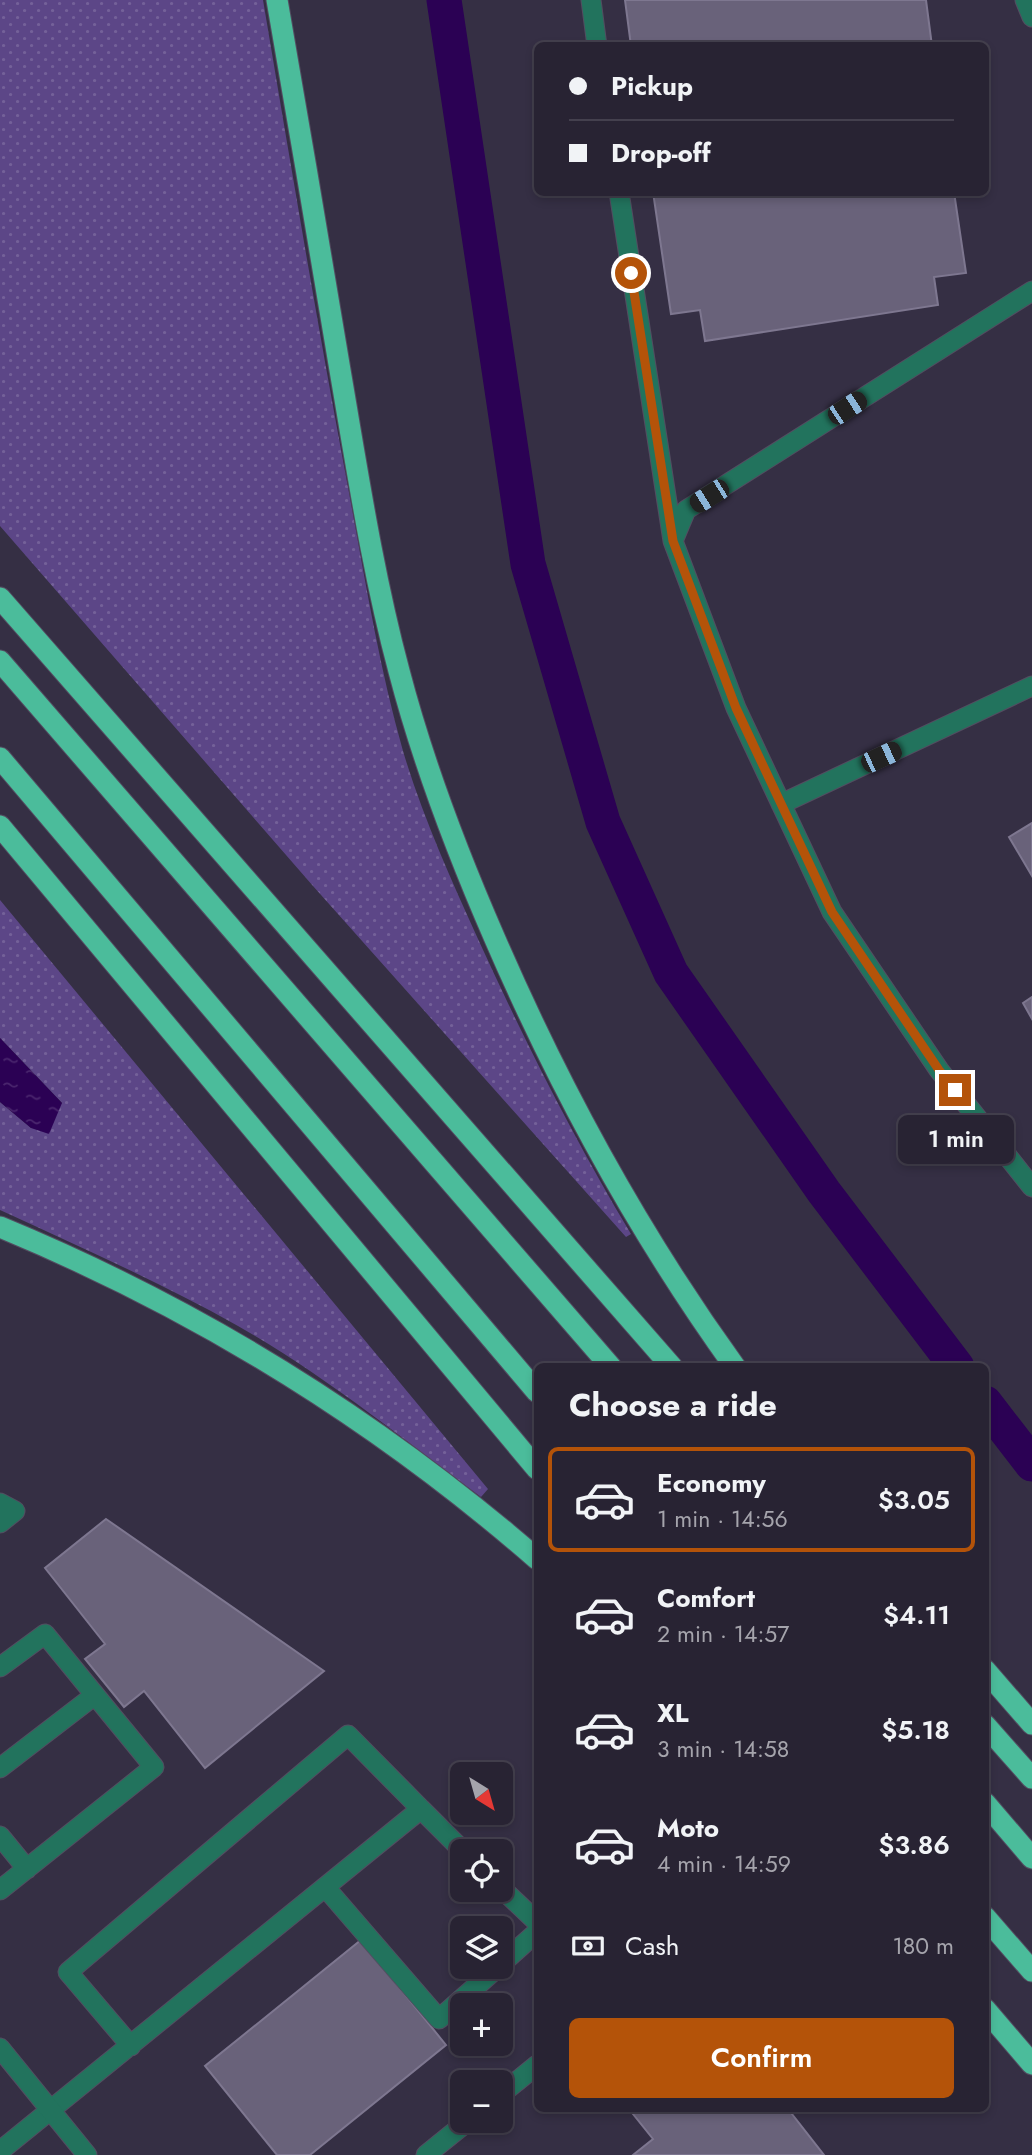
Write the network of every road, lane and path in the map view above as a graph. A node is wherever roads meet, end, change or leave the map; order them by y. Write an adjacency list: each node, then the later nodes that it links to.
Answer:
1 (278, 0): 19 (highway)
2 (591, 0): 5 (street)
3 (1025, 0): 4 (street)
4 (1032, 17)
5 (596, 42)
6 (620, 196): 8 (street)
7 (1032, 291): 8 (street)
8 (673, 541): 13 (street)
9 (0, 598): 18 (highway)
10 (0, 661): 17 (highway)
11 (1032, 686): 13 (street)
12 (0, 758): 20 (highway)
13 (781, 804): 15 (street)
14 (0, 826): 21 (highway)
15 (1032, 1187)
16 (0, 1227): 24 (highway)
17 (608, 1363)
18 (669, 1363)
19 (732, 1363)
20 (534, 1388)
21 (534, 1465)
22 (0, 1503): 23 (street)
23 (0, 1523)
24 (534, 1557)
25 (0, 1667): 27 (street)
26 (989, 1675): 28 (highway)
27 (95, 1695): 30 (street); 37 (street)
28 (1032, 1724)
29 (989, 1730): 31 (highway)
30 (0, 1768)
31 (1032, 1778)
32 (989, 1808): 36 (highway)
33 (421, 1809): 35 (street); 38 (street); 48 (street)
34 (0, 1836): 37 (street)
35 (451, 1839)
36 (1032, 1858)
37 (27, 1869): 39 (street)
38 (325, 1888): 46 (street); 48 (street)
39 (0, 1890)
40 (513, 1899): 41 (street)
41 (534, 1919)
42 (989, 1922): 45 (highway)
43 (534, 1935): 44 (street)
44 (513, 1953)
45 (1032, 1971)
46 (484, 1979)
47 (989, 2014): 50 (highway)
48 (131, 2046): 53 (street)
49 (0, 2048): 53 (street)
50 (1032, 2064)
51 (534, 2067): 52 (street)
52 (513, 2084)
53 (51, 2111): 55 (street); 56 (street)
54 (453, 2133): 57 (street)
55 (0, 2151)
56 (87, 2155)
57 (426, 2155)

